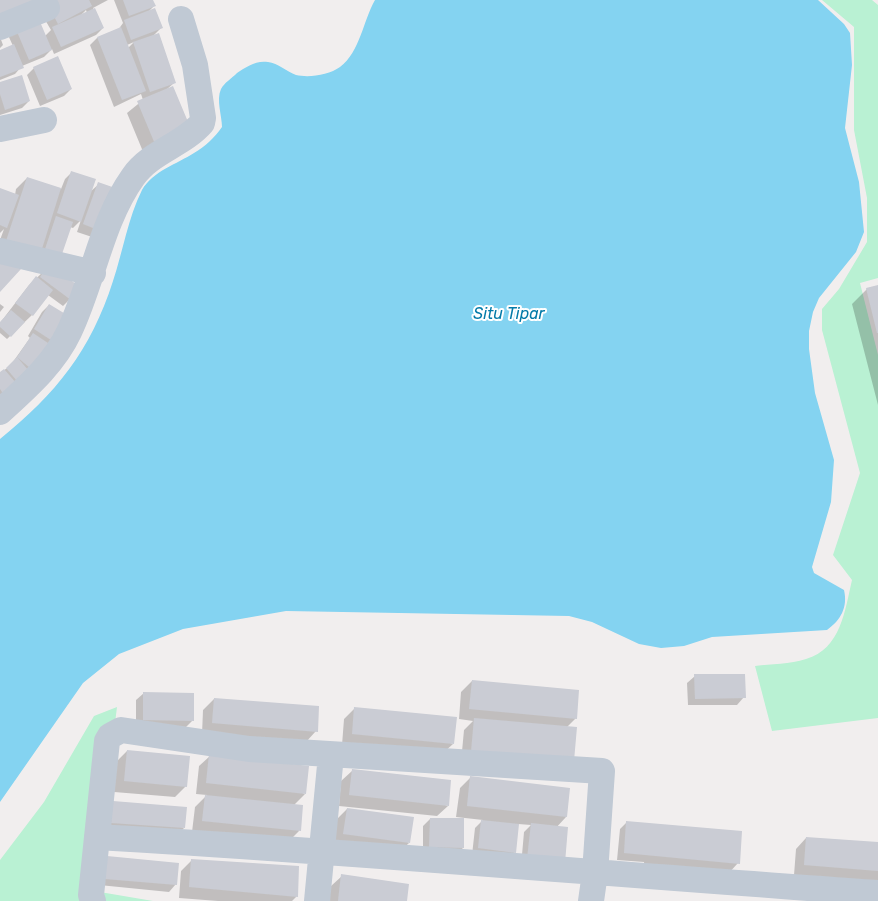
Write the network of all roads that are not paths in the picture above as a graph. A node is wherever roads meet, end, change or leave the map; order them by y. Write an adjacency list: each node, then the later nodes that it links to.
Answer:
1 (47, 8): 3 (street)
2 (181, 19): 7 (street)
3 (0, 27)
4 (44, 120): 5 (street)
5 (0, 129)
6 (0, 250): 7 (street)
7 (93, 273): 8 (street)
8 (0, 412)
9 (331, 755): 10 (street); 11 (street); 12 (street)
10 (98, 837): 11 (street); 14 (street)
11 (321, 850): 12 (street); 15 (street)
12 (595, 873): 13 (street); 16 (street)
13 (878, 893)
14 (93, 901)
15 (317, 901)
16 (591, 901)

